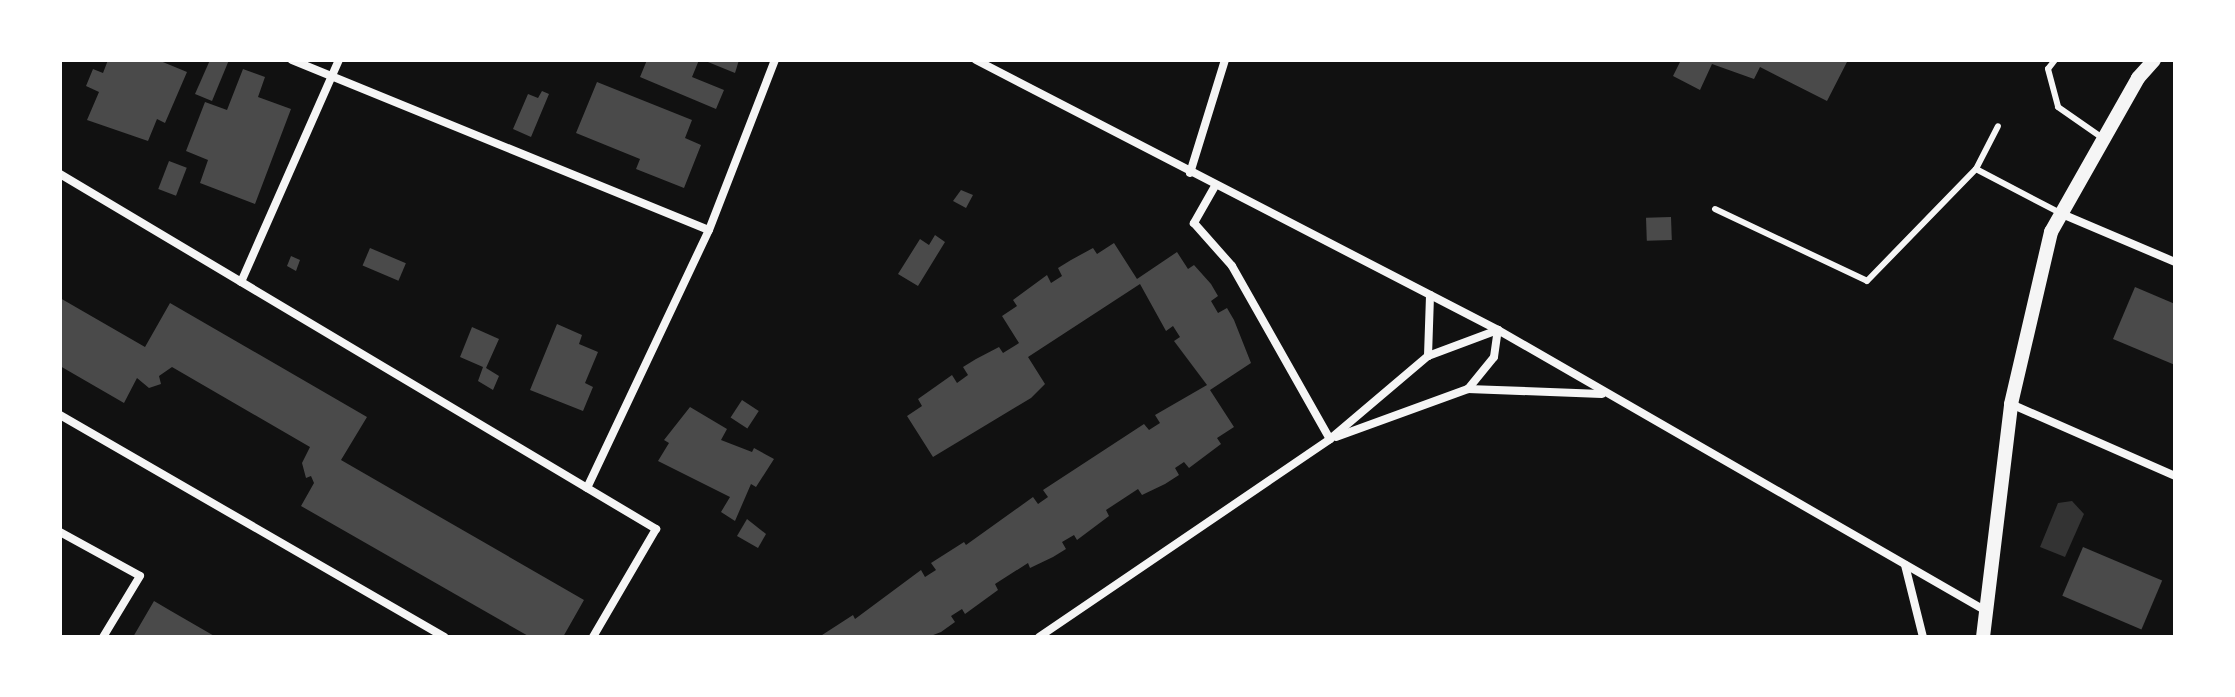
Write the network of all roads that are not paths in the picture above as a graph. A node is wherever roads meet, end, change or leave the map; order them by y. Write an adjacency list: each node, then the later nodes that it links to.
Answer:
1 (292, 60): 8 (street)
2 (339, 60): 8 (street)
3 (775, 60): 17 (street)
4 (976, 60): 12 (street)
5 (1225, 60): 12 (street)
6 (2055, 60): 10 (lane)
7 (2154, 60): 10 (street)
8 (332, 75): 17 (street); 19 (street)
9 (1998, 126): 11 (lane)
10 (2104, 139): 16 (street)
11 (1976, 169): 15 (lane); 16 (lane)
12 (1190, 173): 14 (street)
13 (60, 174): 19 (street)
14 (1215, 186): 20 (street); 27 (street)
15 (1715, 209)
16 (2062, 214): 18 (street); 25 (street)
17 (709, 230): 29 (street)
18 (2175, 262)
19 (241, 282): 29 (street)
20 (1430, 295): 21 (street); 22 (street)
21 (1498, 330): 22 (street); 23 (street); 24 (street)
22 (1428, 356): 27 (street)
23 (1468, 389): 24 (street); 27 (street)
24 (1606, 394): 31 (street)
25 (2011, 404): 28 (street); 32 (street)
26 (60, 415): 34 (street)
27 (1330, 439): 36 (street)
28 (2175, 476)
29 (587, 488): 35 (street)
30 (60, 532): 33 (street)
31 (1905, 565): 32 (street); 37 (street)
32 (1986, 611): 38 (street)
33 (103, 637)
34 (444, 637)
35 (593, 637)
36 (1039, 637)
37 (1923, 637)
38 (1983, 637)

